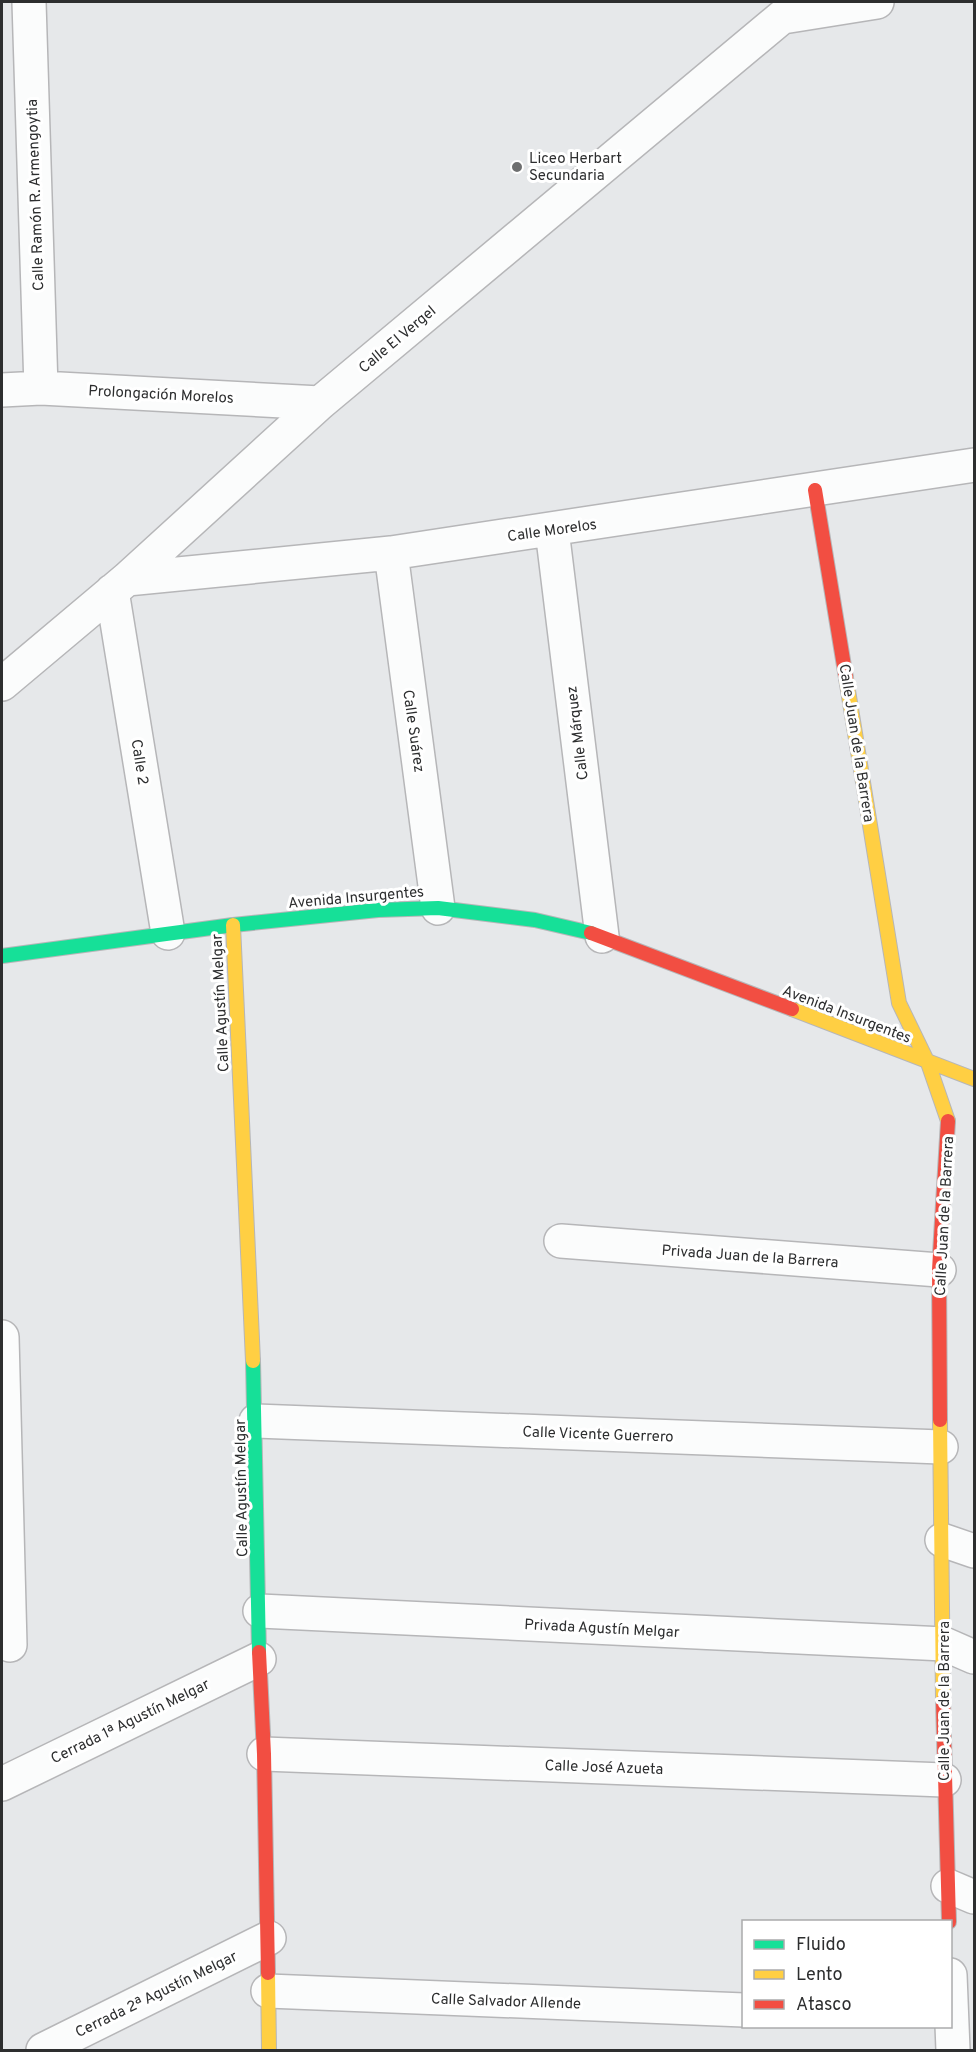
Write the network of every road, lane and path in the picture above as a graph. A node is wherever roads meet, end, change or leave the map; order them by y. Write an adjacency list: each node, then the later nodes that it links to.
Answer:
1 (30, 2): 4 (street, Calle Ramón R. Armengoytia)
2 (877, 2): 3 (street)
3 (792, 9): 6 (street, Calle El Vergel)
4 (40, 388): 5 (street, Prolongación Morelos); 6 (street, Prolongación Morelos)
5 (2, 390)
6 (320, 403): 11 (street, Calle El Vergel)
7 (975, 465): 8 (street, Calle Morelos)
8 (815, 490): 9 (street, Calle Morelos); 18 (street, Calle Juan de la Barrera)
9 (552, 530): 10 (street, Calle Morelos); 16 (street, Calle Márquez)
10 (391, 553): 11 (street, Calle Morelos); 13 (street, Calle Suárez)
11 (120, 585): 12 (street, Calle El Vergel); 15 (street, Calle 2)
12 (2, 684)
13 (438, 908): 14 (street, Avenida Insurgentes); 16 (street, Avenida Insurgentes)
14 (233, 925): 15 (street, Avenida Insurgentes); 23 (street, Calle Agustín Melgar)
15 (168, 933): 17 (street, Avenida Insurgentes)
16 (602, 936): 18 (street, Avenida Insurgentes)
17 (2, 956)
18 (928, 1063): 19 (street, Avenida Insurgentes); 21 (street, Calle Juan de la Barrera)
19 (975, 1078)
20 (561, 1241): 21 (street, Privada Juan de la Barrera)
21 (939, 1270): 24 (street, Calle Juan de la Barrera)
22 (2, 1336): 28 (street)
23 (256, 1421): 24 (street, Calle Vicente Guerrero); 27 (street, Calle Agustín Melgar)
24 (940, 1447): 25 (street, Calle Juan de la Barrera)
25 (942, 1540): 26 (street); 29 (street, Calle Juan de la Barrera)
26 (975, 1551)
27 (260, 1611): 29 (street, Privada Agustín Melgar); 31 (street, Calle Agustín Melgar)
28 (10, 1644)
29 (944, 1644): 30 (street, Privada Agustín Melgar); 33 (street, Calle Juan de la Barrera)
30 (975, 1657)
31 (259, 1659): 32 (street, Calle Agustín Melgar); 34 (street, Cerrada 1ª Agustín Melgar)
32 (264, 1754): 33 (street, Calle José Azueta); 37 (street, Calle Agustín Melgar)
33 (944, 1780): 35 (street, Calle Juan de la Barrera)
34 (2, 1784)
35 (961, 1891): 36 (street, Calle Juan de la Barrera)
36 (950, 1920)
37 (269, 1938): 38 (street, Calle Agustín Melgar); 41 (street, Cerrada 2ª Agustín Melgar)
38 (268, 1991): 39 (street, Calle Salvador Allende); 42 (street, Calle Agustín Melgar)
39 (742, 2010)
40 (952, 2028): 43 (street)
41 (43, 2050)
42 (269, 2050)
43 (953, 2050)

